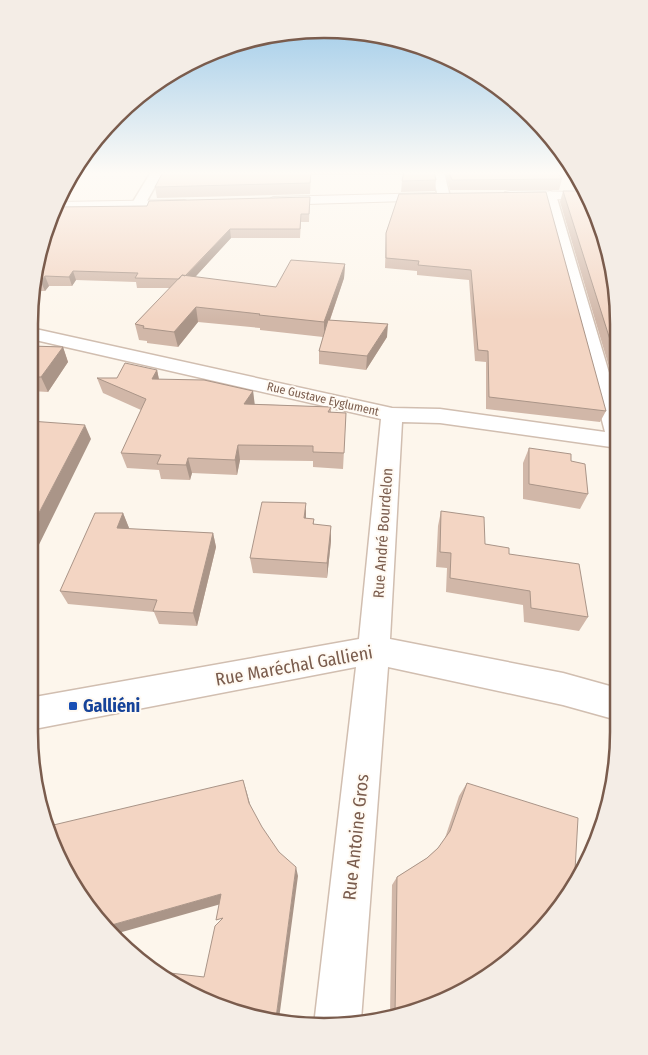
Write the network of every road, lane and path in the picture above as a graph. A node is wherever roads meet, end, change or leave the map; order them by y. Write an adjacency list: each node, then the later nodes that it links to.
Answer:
1 (557, 221): 3 (street)
2 (38, 336): 4 (street, Rue Gustave Eyglument)
3 (610, 412)
4 (392, 415): 5 (street, Rue Gustave Eyglument); 6 (street, Rue André Bourdelon)
5 (610, 440)
6 (374, 650): 7 (street, Rue Maréchal Gallieni); 8 (street, Rue Maréchal Gallieni); 9 (street, Rue Antoine Gros)
7 (610, 702)
8 (38, 712)
9 (338, 1017)

